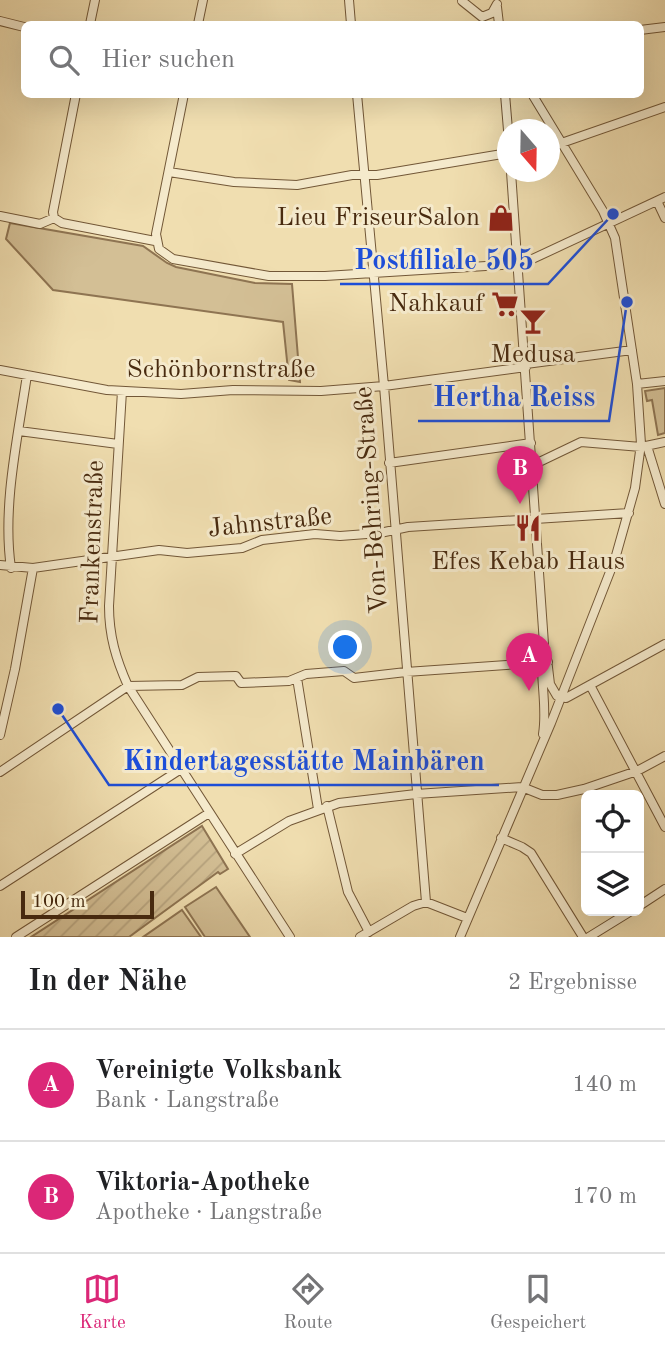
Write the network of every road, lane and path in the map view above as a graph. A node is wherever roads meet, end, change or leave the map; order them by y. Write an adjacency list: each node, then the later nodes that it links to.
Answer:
1 (94, 0): 6 (street)
2 (203, 0): 7 (street)
3 (349, 0): 8 (street)
4 (462, 0): 5 (street); 9 (street)
5 (498, 1): 10 (street)
6 (90, 21)
7 (199, 21)
8 (351, 21)
9 (480, 21)
10 (499, 21)
11 (0, 22): 12 (street)
12 (21, 26)
13 (665, 27): 14 (street)
14 (644, 30)
15 (75, 98): 29 (street)
16 (183, 98): 24 (street)
17 (357, 98): 25 (street, Von-Behring-Straße)
18 (505, 98): 21 (street)
19 (534, 98): 22 (street)
20 (665, 107): 22 (street)
21 (507, 119)
22 (562, 144): 31 (street)
23 (497, 155): 25 (street)
24 (169, 172): 25 (street); 32 (street)
25 (365, 174): 34 (street, Von-Behring-Straße)
26 (513, 182): 33 (street)
27 (661, 199): 30 (street); 31 (street)
28 (0, 216): 29 (street)
29 (54, 218): 32 (street)
30 (665, 218)
31 (610, 223): 33 (street); 35 (street)
32 (157, 245): 34 (street)
33 (518, 264): 34 (street); 36 (street)
34 (374, 273): 41 (street, Von-Behring-Straße)
35 (632, 350): 36 (street, Schönbornstraße); 40 (street)
36 (526, 366): 41 (street, Schönbornstraße); 46 (street)
37 (0, 370): 38 (street, Schönbornstraße)
38 (27, 375): 42 (street, Schönbornstraße); 43 (street)
39 (665, 380): 40 (street)
40 (637, 384): 47 (street)
41 (384, 386): 42 (street, Schönbornstraße); 48 (street, Von-Behring-Straße)
42 (122, 391): 45 (street, Frankenstraße)
43 (19, 431): 45 (street); 56 (street)
44 (665, 442): 47 (street)
45 (118, 443): 54 (street, Frankenstraße)
46 (531, 443): 48 (street); 49 (street)
47 (644, 447): 49 (street); 50 (street); 51 (street)
48 (389, 463): 53 (street, Von-Behring-Straße)
49 (533, 465): 52 (street)
50 (665, 504)
51 (628, 513): 52 (street, Jahnstraße); 64 (street)
52 (536, 519): 53 (street, Jahnstraße); 59 (street)
53 (395, 530): 54 (street, Jahnstraße); 60 (street, Von-Behring-Straße)
54 (112, 557): 57 (street, Jahnstraße); 63 (street, Frankenstraße)
55 (0, 565): 56 (street, Jahnstraße)
56 (11, 568): 57 (street, Jahnstraße)
57 (33, 568): 65 (street)
58 (665, 644): 62 (street)
59 (545, 662): 60 (street); 64 (street); 66 (street)
60 (406, 672): 61 (street); 73 (street, Von-Behring-Straße)
61 (297, 678): 63 (street); 75 (street)
62 (590, 685): 64 (street); 71 (street)
63 (128, 687): 69 (street, Frankenstraße); 70 (street)
64 (561, 698): 66 (street)
65 (0, 735)
66 (536, 756): 72 (street)
67 (665, 756): 71 (street)
68 (0, 760): 70 (street)
69 (181, 769): 76 (street, Frankenstraße); 80 (street)
70 (2, 770)
71 (637, 771): 72 (street); 77 (street)
72 (522, 787): 73 (street); 78 (street)
73 (416, 794): 74 (street); 82 (street, Von-Behring-Straße)
74 (327, 806): 75 (street); 86 (street)
75 (318, 809): 79 (street)
76 (209, 813): 79 (street, Frankenstraße); 87 (street)
77 (665, 827)
78 (501, 838): 85 (street); 91 (street)
79 (236, 854): 88 (street, Frankenstraße)
80 (0, 886)
81 (665, 889): 83 (street)
82 (426, 902): 85 (street); 86 (street)
83 (644, 903)
84 (623, 916): 92 (street)
85 (467, 918): 90 (street)
86 (369, 932): 89 (street)
87 (16, 937)
88 (290, 937)
89 (360, 937)
90 (460, 937)
91 (583, 937)
92 (589, 937)

